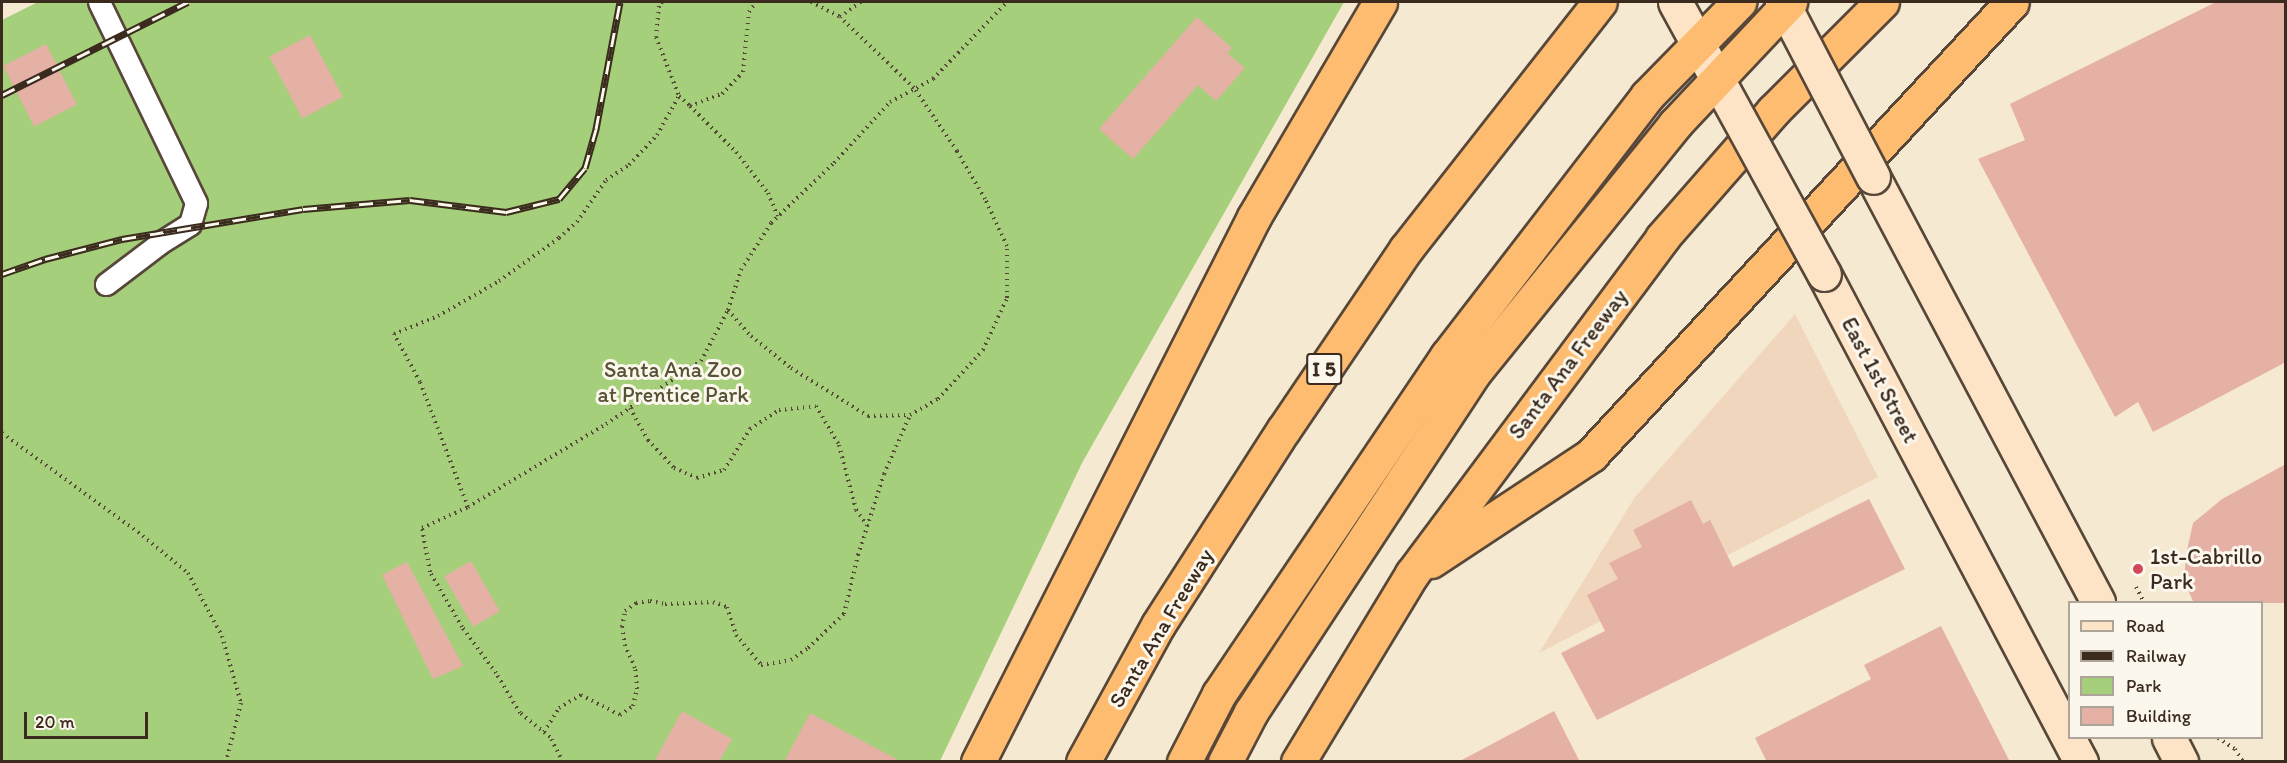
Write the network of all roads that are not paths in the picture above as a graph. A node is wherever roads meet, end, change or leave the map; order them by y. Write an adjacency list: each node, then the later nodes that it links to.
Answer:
1 (99, 2): 10 (lane)
2 (1380, 2): 16 (highway)
3 (1600, 2): 17 (highway, Santa Ana Freeway / I 5)
4 (1675, 2): 13 (main road, East 1st Street, bridge)
5 (1739, 2): 18 (highway, bridge)
6 (1782, 2): 12 (main road, bridge)
7 (1790, 2): 19 (highway, bridge)
8 (1882, 2): 11 (highway, Santa Ana Freeway)
9 (2012, 2): 11 (highway)
10 (106, 284)
11 (1412, 574): 20 (highway, Santa Ana Freeway)
12 (2097, 601)
13 (2068, 737)
14 (2069, 739): 21 (main road, East 1st Street, bridge)
15 (2170, 739): 22 (main road)
16 (978, 762)
17 (1083, 762)
18 (1184, 762)
19 (1225, 762)
20 (1298, 762)
21 (2081, 762)
22 (2181, 762)

